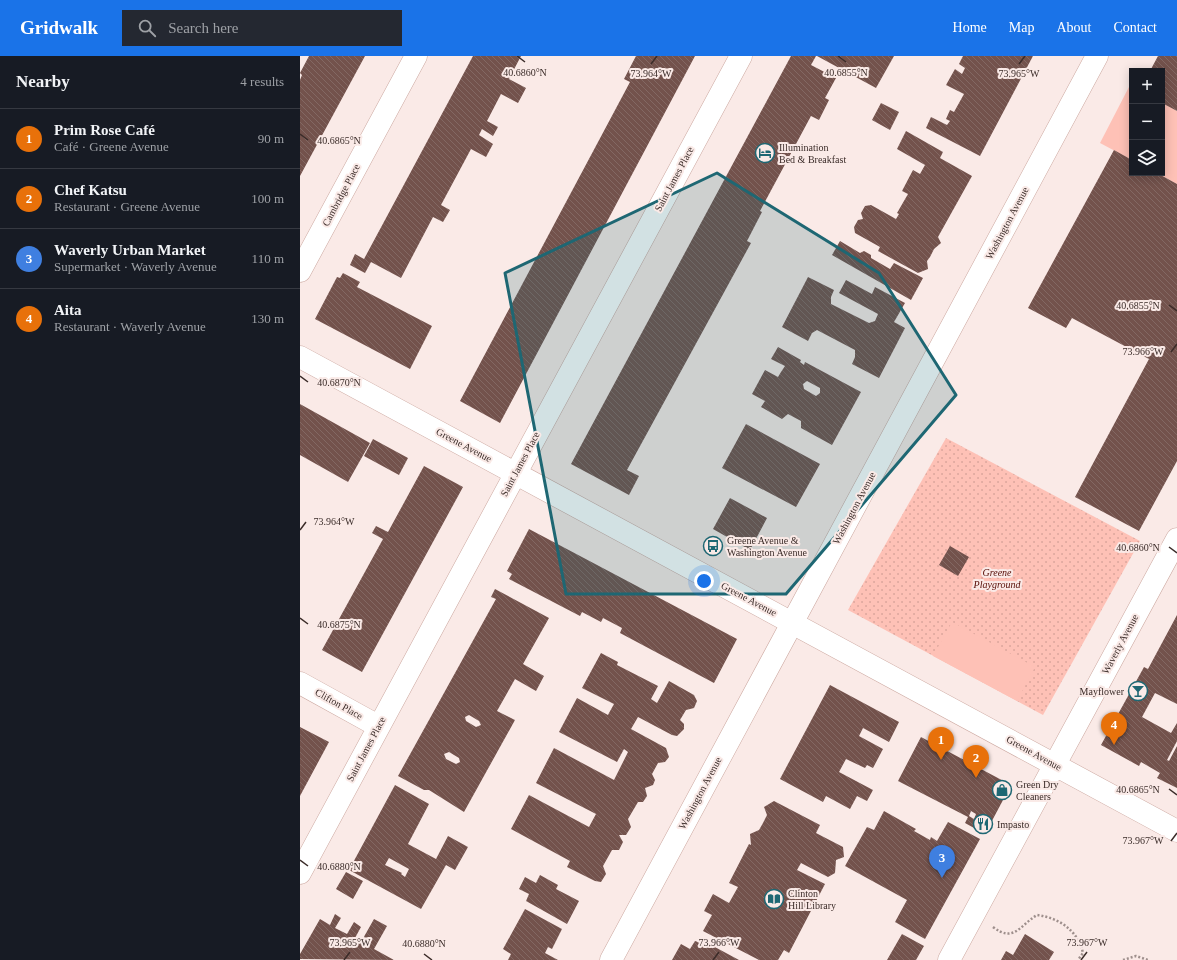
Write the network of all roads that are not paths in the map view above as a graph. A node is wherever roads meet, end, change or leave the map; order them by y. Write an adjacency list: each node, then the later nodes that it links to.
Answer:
1 (416, 56): 4 (street, Cambridge Place)
2 (741, 56): 6 (street, Saint James Place)
3 (1097, 56): 8 (street, Washington Avenue)
4 (300, 271)
5 (300, 357): 6 (street, Greene Avenue)
6 (515, 473): 8 (street, Greene Avenue); 10 (street, Saint James Place)
7 (1177, 539): 11 (street, Waverly Avenue)
8 (792, 623): 11 (street, Greene Avenue); 14 (street, Washington Avenue)
9 (300, 683): 10 (street, Clifton Place)
10 (378, 726): 13 (street, Saint James Place)
11 (1055, 765): 12 (street, Greene Avenue); 15 (street, Waverly Avenue)
12 (1177, 831)
13 (300, 873)
14 (611, 960)
15 (949, 960)

